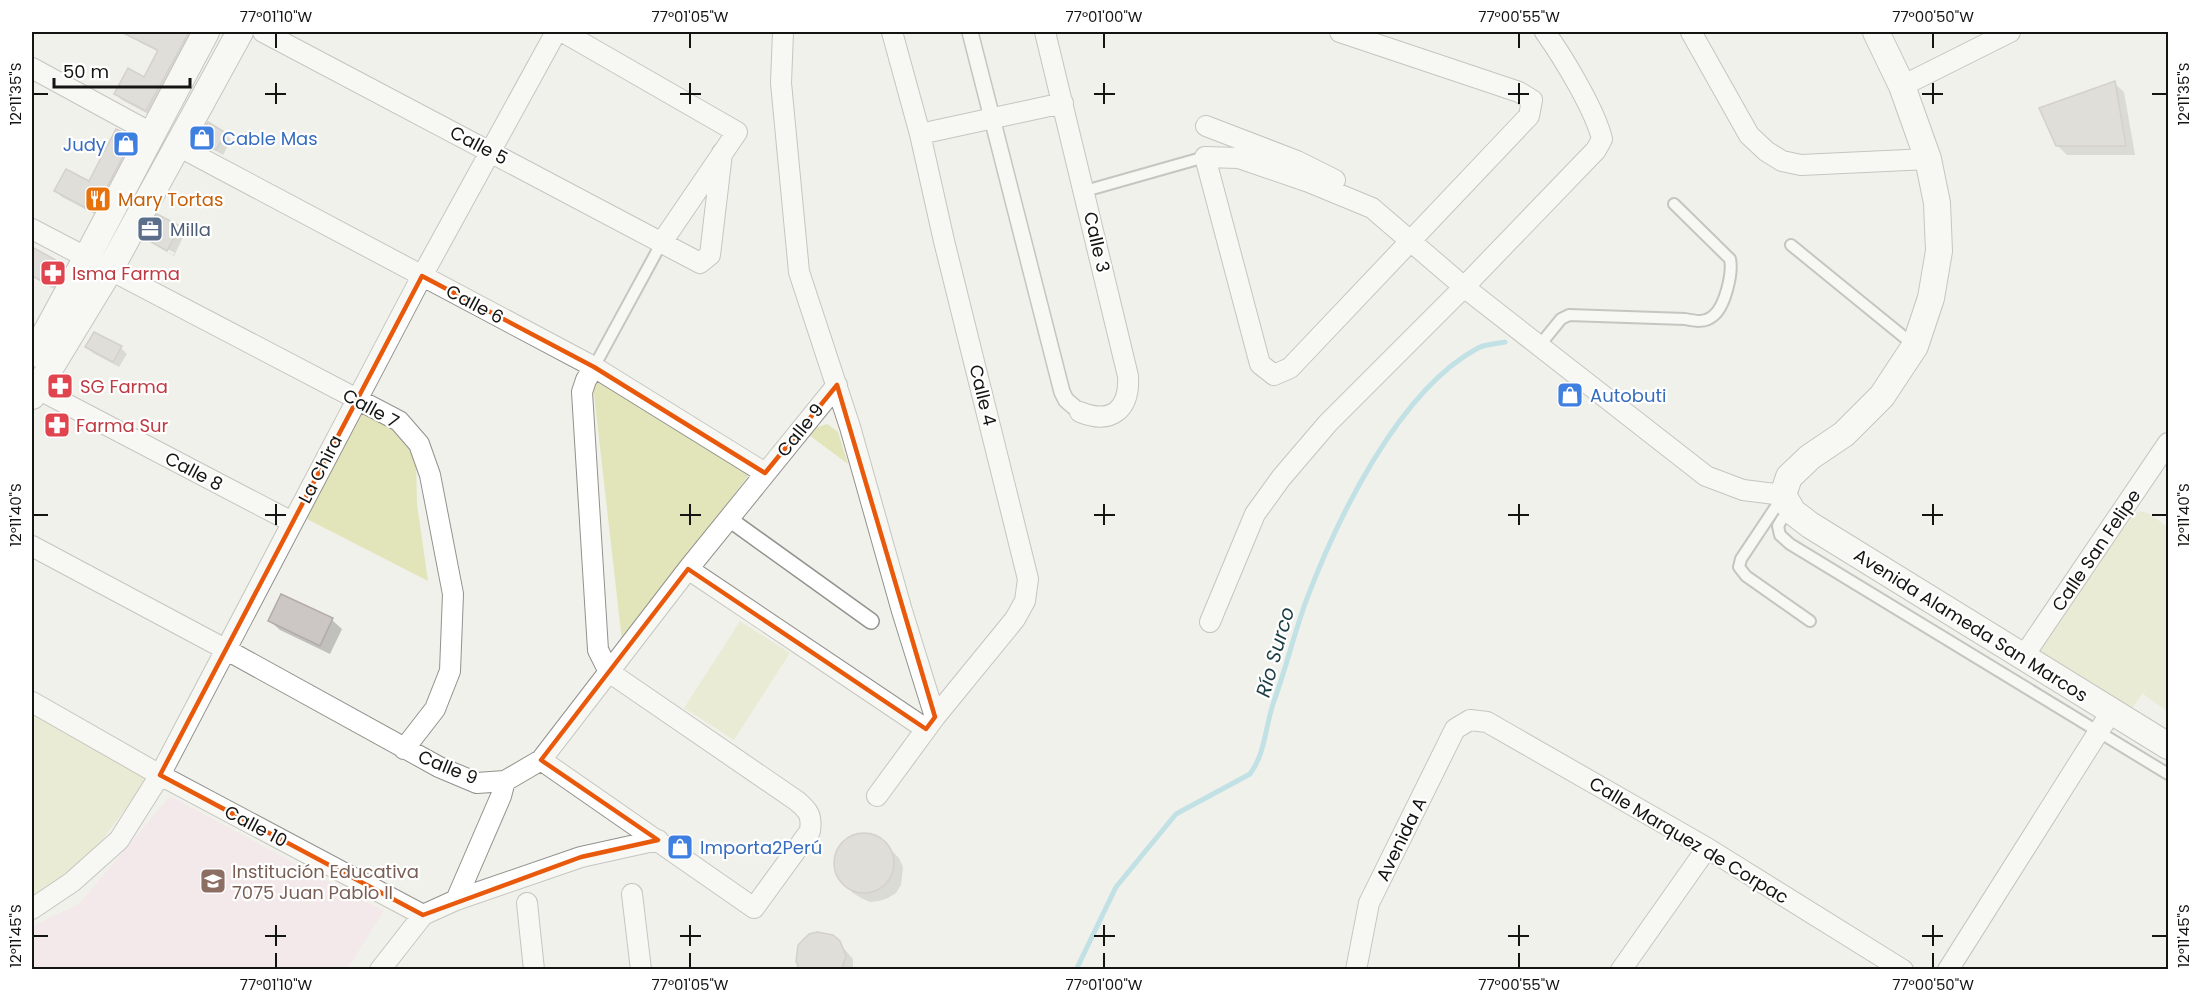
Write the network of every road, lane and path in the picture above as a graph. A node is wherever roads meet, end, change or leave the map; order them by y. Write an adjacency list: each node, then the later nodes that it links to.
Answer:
1 (206, 32): 20 (street)
2 (240, 32): 22 (street)
3 (263, 32): 23 (street, Calle 5)
4 (556, 32): 23 (street, La Chira)
5 (563, 32): 24 (street)
6 (783, 32): 42 (street)
7 (892, 32): 21 (street, Calle 4)
8 (970, 32): 18 (street)
9 (1045, 32): 17 (street, Calle 3)
10 (1340, 32): 32 (street)
11 (1545, 32): 37 (street)
12 (1691, 32): 26 (street)
13 (1876, 32): 16 (street)
14 (2010, 32): 16 (street)
15 (32, 68): 20 (street)
16 (1902, 86): 26 (street)
17 (1063, 103): 18 (street); 27 (street, Calle 3)
18 (991, 117): 21 (street); 45 (street)
19 (1206, 126): 29 (street)
20 (153, 134): 34 (street)
21 (921, 134): 63 (street, Calle 4)
22 (178, 146): 35 (street); 36 (street, Calle 6)
23 (490, 151): 31 (street, Calle 5); 36 (street, La Chira)
24 (722, 153): 31 (street); 31 (street, Calle 5)
25 (1205, 158): 27 (lane); 29 (street); 32 (street)
26 (1928, 159): 39 (street)
27 (1085, 190): 45 (street, Calle 3)
28 (1674, 204): 38 (lane)
29 (1372, 208): 32 (street)
30 (32, 229): 34 (street, Calle 7)
31 (662, 242): 41 (lane)
32 (1410, 242): 37 (street)
33 (1791, 245): 39 (lane)
34 (86, 259): 35 (street, Calle 7); 40 (street)
35 (109, 272): 43 (street); 44 (street, Calle 7)
36 (422, 276): 41 (street, Calle 6); 44 (street, La Chira)
37 (1464, 287): 38 (street); 55 (street)
38 (1539, 346): 48 (street)
39 (1915, 346): 48 (street)
40 (32, 354)
41 (594, 367): 47 (street, Calle 6); 59 (street)
42 (837, 385): 47 (street, Calle 9); 63 (street)
43 (34, 390): 50 (street, Calle 8)
44 (356, 400): 50 (street, La Chira); 65 (street, Calle 7)
45 (1080, 412)
46 (2169, 443): 58 (street, Calle San Felipe)
47 (765, 473): 49 (street, Calle 9)
48 (1788, 504): 54 (lane); 56 (street, Avenida Alameda San Marcos)
49 (729, 519): 52 (street, Calle 9); 53 (street)
50 (292, 522): 57 (street, La Chira)
51 (32, 546): 57 (street, Calle 9)
52 (688, 568): 59 (street, Calle 9); 63 (street)
53 (871, 621)
54 (1810, 621)
55 (1210, 622)
56 (1976, 643): 58 (street, Avenida Alameda San Marcos); 62 (lane)
57 (225, 649): 65 (street, Calle 9); 68 (street, La Chira)
58 (2023, 657): 62 (street, Avenida Alameda San Marcos)
59 (609, 672): 66 (street, Calle 9); 71 (street)
60 (32, 702): 68 (street, Calle 10)
61 (1470, 720): 72 (street, Calle Marquez de Corpac); 78 (street, Avenida A)
62 (2105, 722): 64 (street, Avenida Alameda San Marcos); 67 (lane); 84 (street)
63 (931, 723): 70 (street, Calle 4)
64 (2169, 746)
65 (404, 749): 69 (street, Calle 9)
66 (542, 760): 69 (street, Calle 9); 71 (street)
67 (2169, 774)
68 (160, 775): 76 (street, La Chira); 77 (street, Calle 10)
69 (505, 781): 74 (street)
70 (877, 796)
71 (658, 840): 74 (street)
72 (1707, 848): 82 (street); 83 (street, Calle Marquez de Corpac)
73 (632, 894): 81 (street)
74 (456, 900): 77 (street)
75 (527, 903): 80 (street)
76 (32, 909)
77 (423, 915): 79 (street)
78 (1362, 967)
79 (380, 969)
80 (534, 969)
81 (641, 969)
82 (1621, 969)
83 (1904, 969)
84 (1948, 969)

